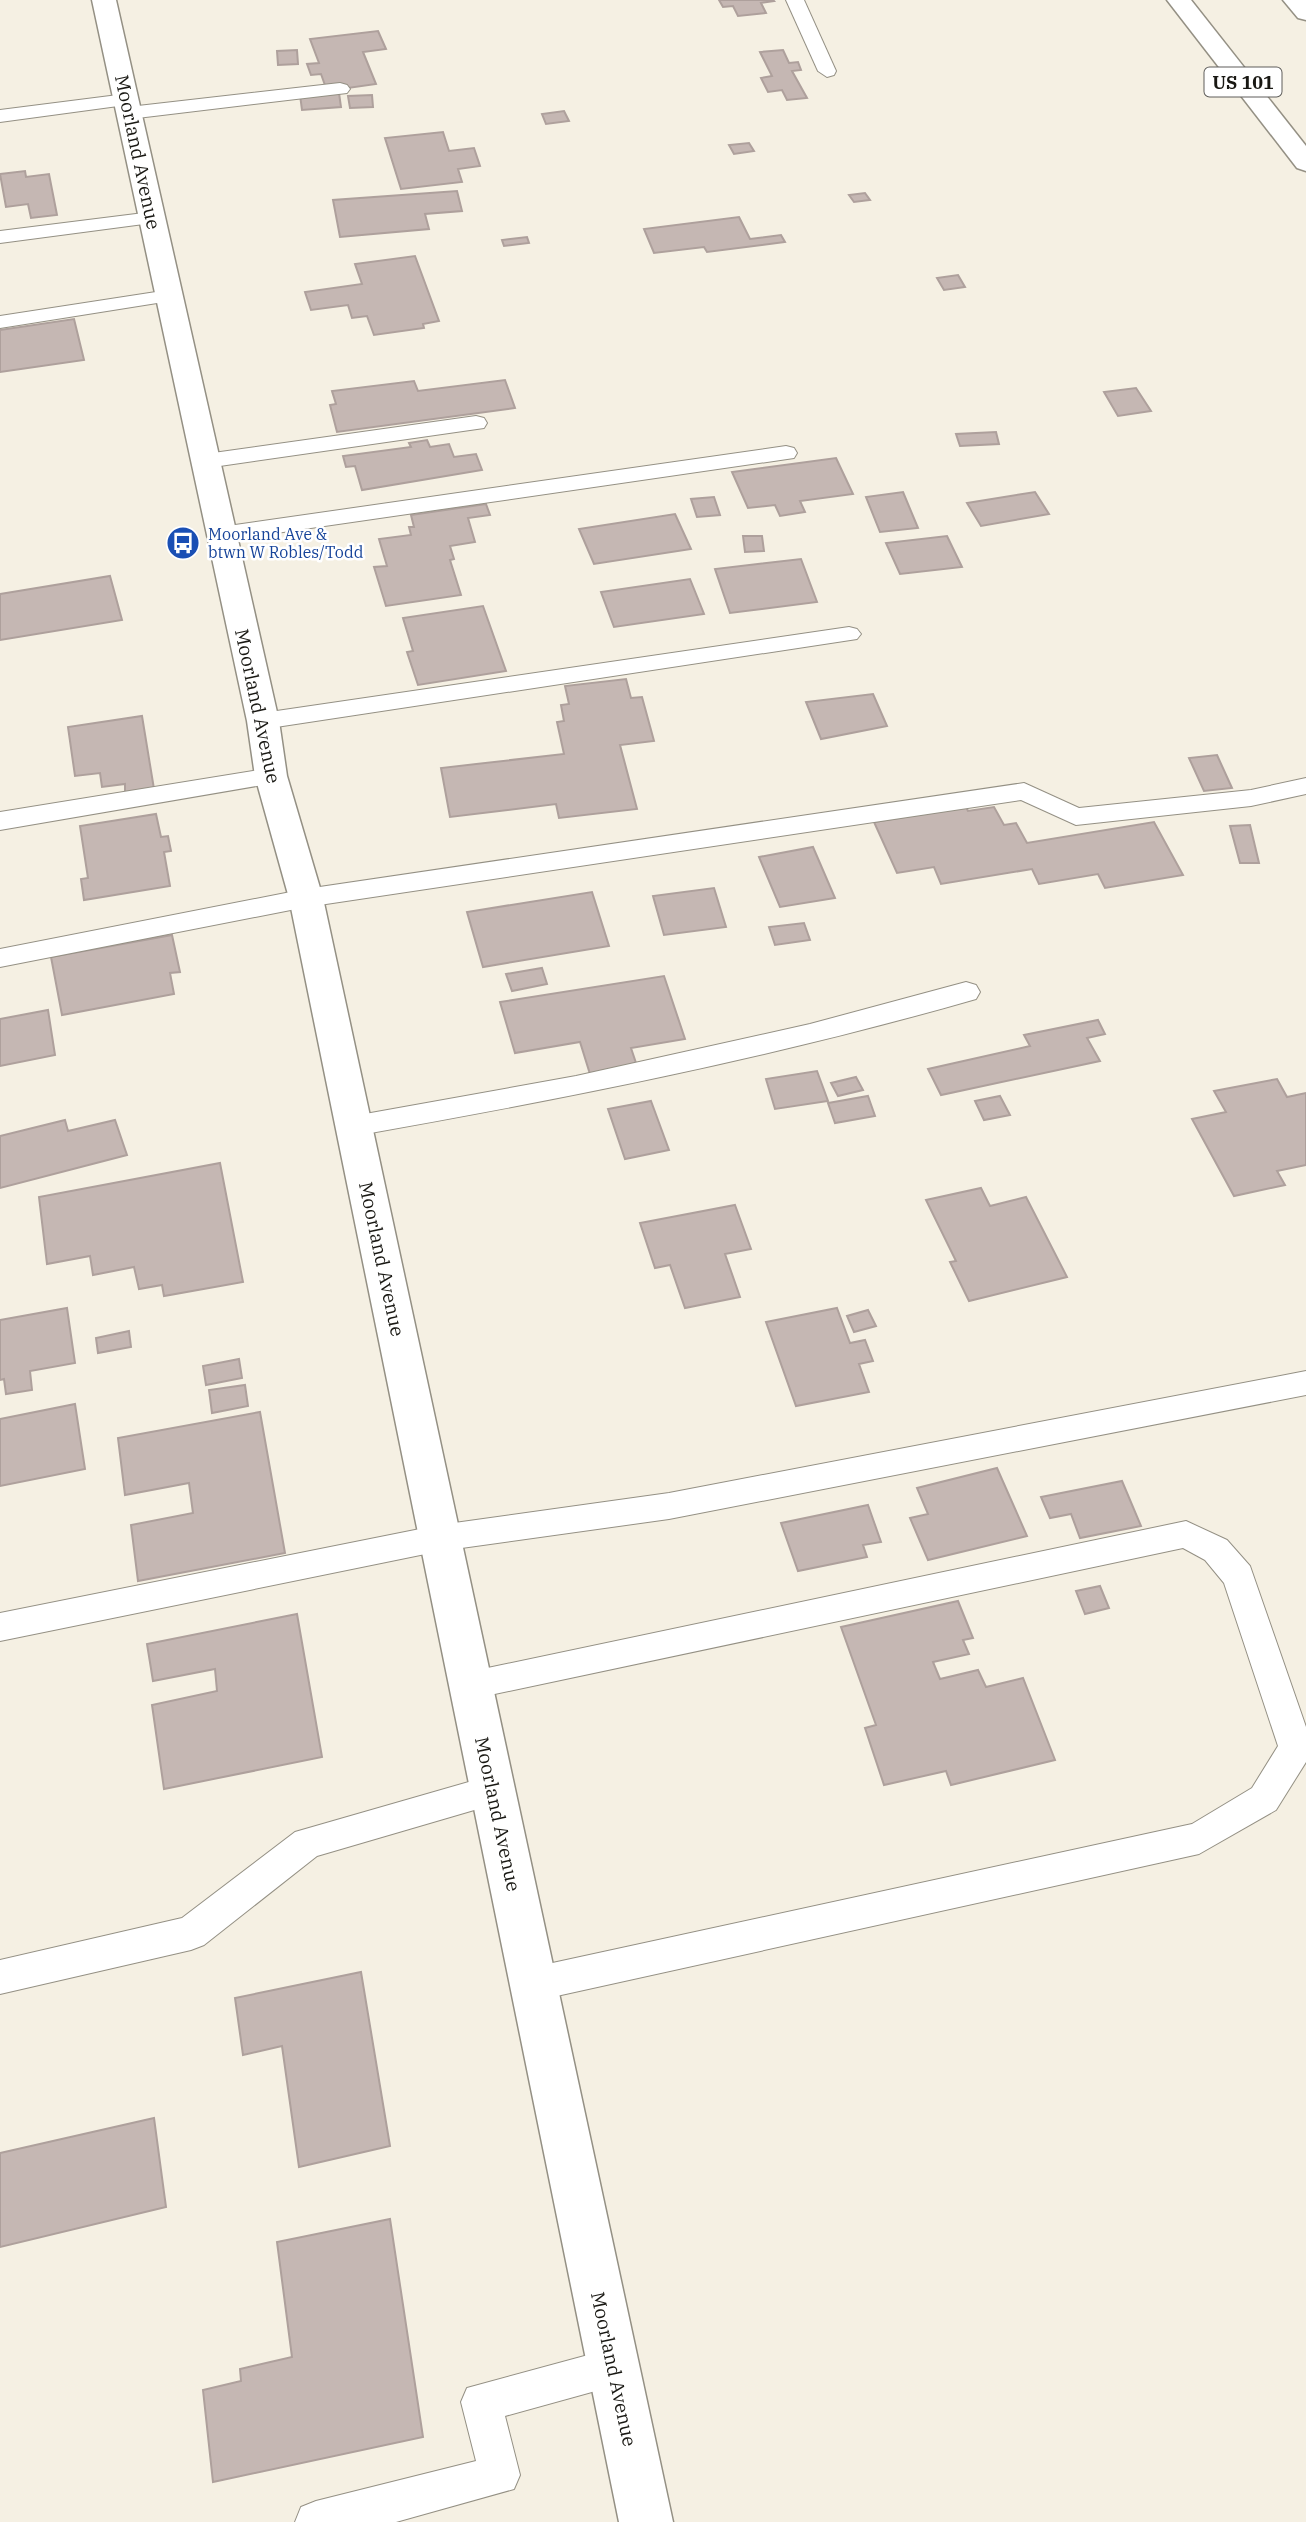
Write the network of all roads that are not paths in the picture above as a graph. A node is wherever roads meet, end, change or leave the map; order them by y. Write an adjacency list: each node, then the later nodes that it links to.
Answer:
1 (104, 0): 8 (main road, Moorland Avenue)
2 (795, 0): 6 (lane)
3 (1180, 0): 10 (main road, US 101)
4 (1295, 0): 5 (main road)
5 (1306, 13)
6 (827, 71)
7 (340, 89): 8 (lane)
8 (128, 107): 9 (lane); 11 (main road, Moorland Avenue)
9 (0, 116)
10 (1306, 163)
11 (152, 218): 12 (lane); 13 (main road, Moorland Avenue)
12 (0, 237)
13 (169, 296): 14 (lane); 17 (main road, Moorland Avenue)
14 (0, 322)
15 (476, 423): 17 (lane)
16 (786, 453): 18 (lane)
17 (206, 461): 18 (main road, Moorland Avenue)
18 (222, 534): 20 (main road, Moorland Avenue)
19 (849, 634): 20 (lane)
20 (263, 721): 21 (main road, Moorland Avenue)
21 (271, 776): 23 (lane); 24 (main road, Moorland Avenue)
22 (1306, 786): 24 (lane)
23 (0, 821)
24 (306, 898): 25 (lane); 27 (main road, Moorland Avenue)
25 (0, 958)
26 (966, 992): 27 (lane)
27 (354, 1126): 29 (main road, Moorland Avenue)
28 (1306, 1383): 29 (lane)
29 (440, 1538): 30 (lane); 31 (main road, Moorland Avenue)
30 (0, 1627)
31 (471, 1684): 32 (main road, Moorland Avenue); 34 (lane)
32 (493, 1790): 33 (lane); 34 (main road, Moorland Avenue)
33 (0, 1977)
34 (534, 1984): 35 (main road, Moorland Avenue)
35 (614, 2368): 36 (lane); 37 (main road, Moorland Avenue)
36 (316, 2522)
37 (646, 2522)

